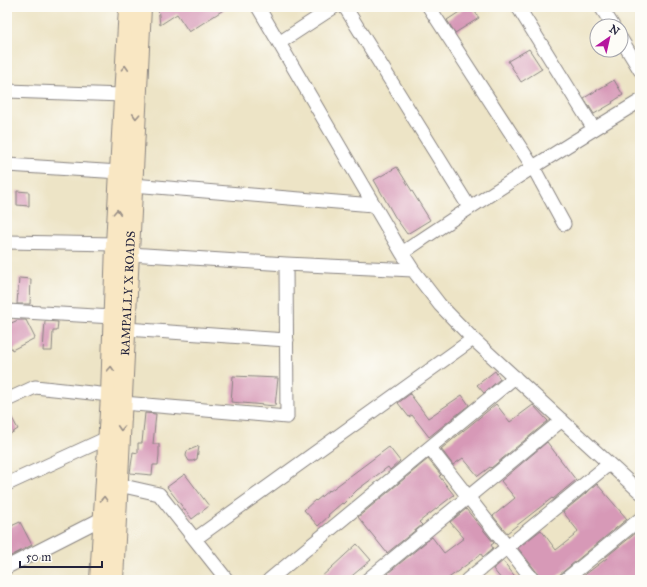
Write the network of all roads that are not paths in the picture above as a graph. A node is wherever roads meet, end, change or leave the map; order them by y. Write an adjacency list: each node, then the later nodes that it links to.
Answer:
1 (128, 7): 14 (main road, one-way to 1)
2 (142, 7): 20 (main road, RAMPALLY X ROADS, one-way to 20)
3 (258, 7): 10 (street)
4 (334, 7): 10 (street)
5 (345, 7): 22 (street)
6 (430, 7): 18 (street)
7 (518, 7): 16 (street)
8 (601, 7): 9 (street)
9 (608, 18)
10 (279, 43): 21 (street)
11 (629, 52): 12 (street)
12 (640, 70)
13 (7, 91): 14 (street)
14 (123, 95): 19 (main road)
15 (640, 101): 16 (street)
16 (594, 129): 18 (street)
17 (7, 165): 19 (street)
18 (533, 167): 22 (street); 23 (street)
19 (120, 172): 25 (main road, one-way to 19)
20 (133, 185): 21 (street); 25 (main road, RAMPALLY X ROADS)
21 (373, 204): 26 (street)
22 (469, 207): 26 (street)
23 (564, 224)
24 (7, 242): 25 (street)
25 (123, 249): 27 (street); 30 (main road); 31 (main road, RAMPALLY X ROADS)
26 (402, 253): 28 (street)
27 (286, 264): 28 (street); 33 (street)
28 (413, 270): 32 (street)
29 (7, 311): 30 (street)
30 (113, 317): 35 (main road, one-way to 30)
31 (126, 329): 33 (street); 35 (main road, RAMPALLY X ROADS)
32 (473, 339): 34 (street); 47 (street)
33 (287, 340): 35 (street)
34 (515, 378): 37 (street); 39 (street)
35 (116, 399): 36 (street); 38 (main road); 42 (main road, RAMPALLY X ROADS, one-way to 42)
36 (7, 400)
37 (562, 420): 40 (street); 44 (street)
38 (107, 438): 41 (street); 45 (main road, one-way to 38)
39 (430, 448): 44 (street); 53 (street)
40 (609, 464): 43 (street); 48 (street)
41 (7, 484)
42 (119, 486): 47 (street); 51 (main road, RAMPALLY X ROADS)
43 (640, 492)
44 (468, 497): 48 (street); 54 (street)
45 (103, 518): 49 (street); 50 (main road)
46 (640, 519): 57 (street)
47 (195, 538): 52 (street)
48 (507, 547): 55 (street); 56 (street)
49 (7, 567)
50 (99, 580)
51 (114, 580)
52 (227, 580)
53 (269, 580)
54 (367, 580)
55 (467, 580)
56 (533, 580)
57 (565, 580)

